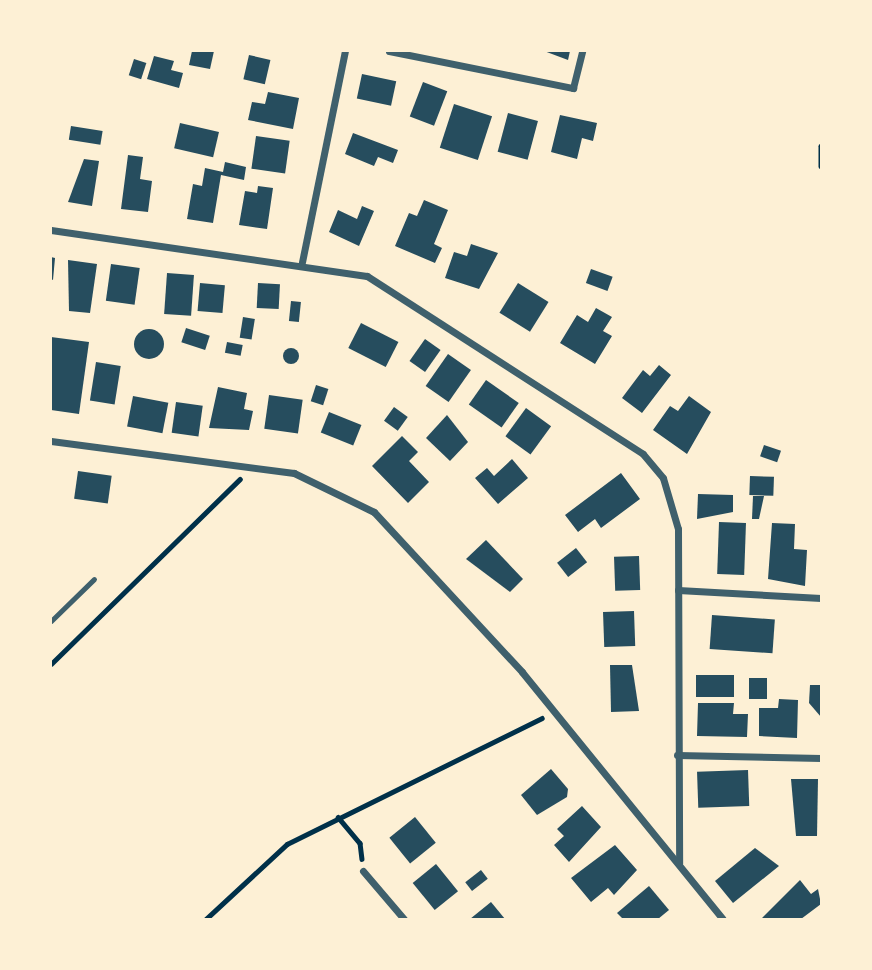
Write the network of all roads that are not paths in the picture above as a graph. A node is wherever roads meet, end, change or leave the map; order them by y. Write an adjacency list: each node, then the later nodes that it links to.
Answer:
1 (345, 51): 5 (street)
2 (389, 51): 3 (street)
3 (582, 51)
4 (51, 230): 5 (street)
5 (302, 262): 8 (street)
6 (51, 441): 13 (street)
7 (94, 579): 10 (lane)
8 (678, 590): 9 (street); 11 (street)
9 (821, 598)
10 (51, 621)
11 (677, 755): 12 (street); 13 (street)
12 (821, 758)
13 (679, 863): 16 (street)
14 (363, 871): 15 (street)
15 (404, 919)
16 (723, 919)

